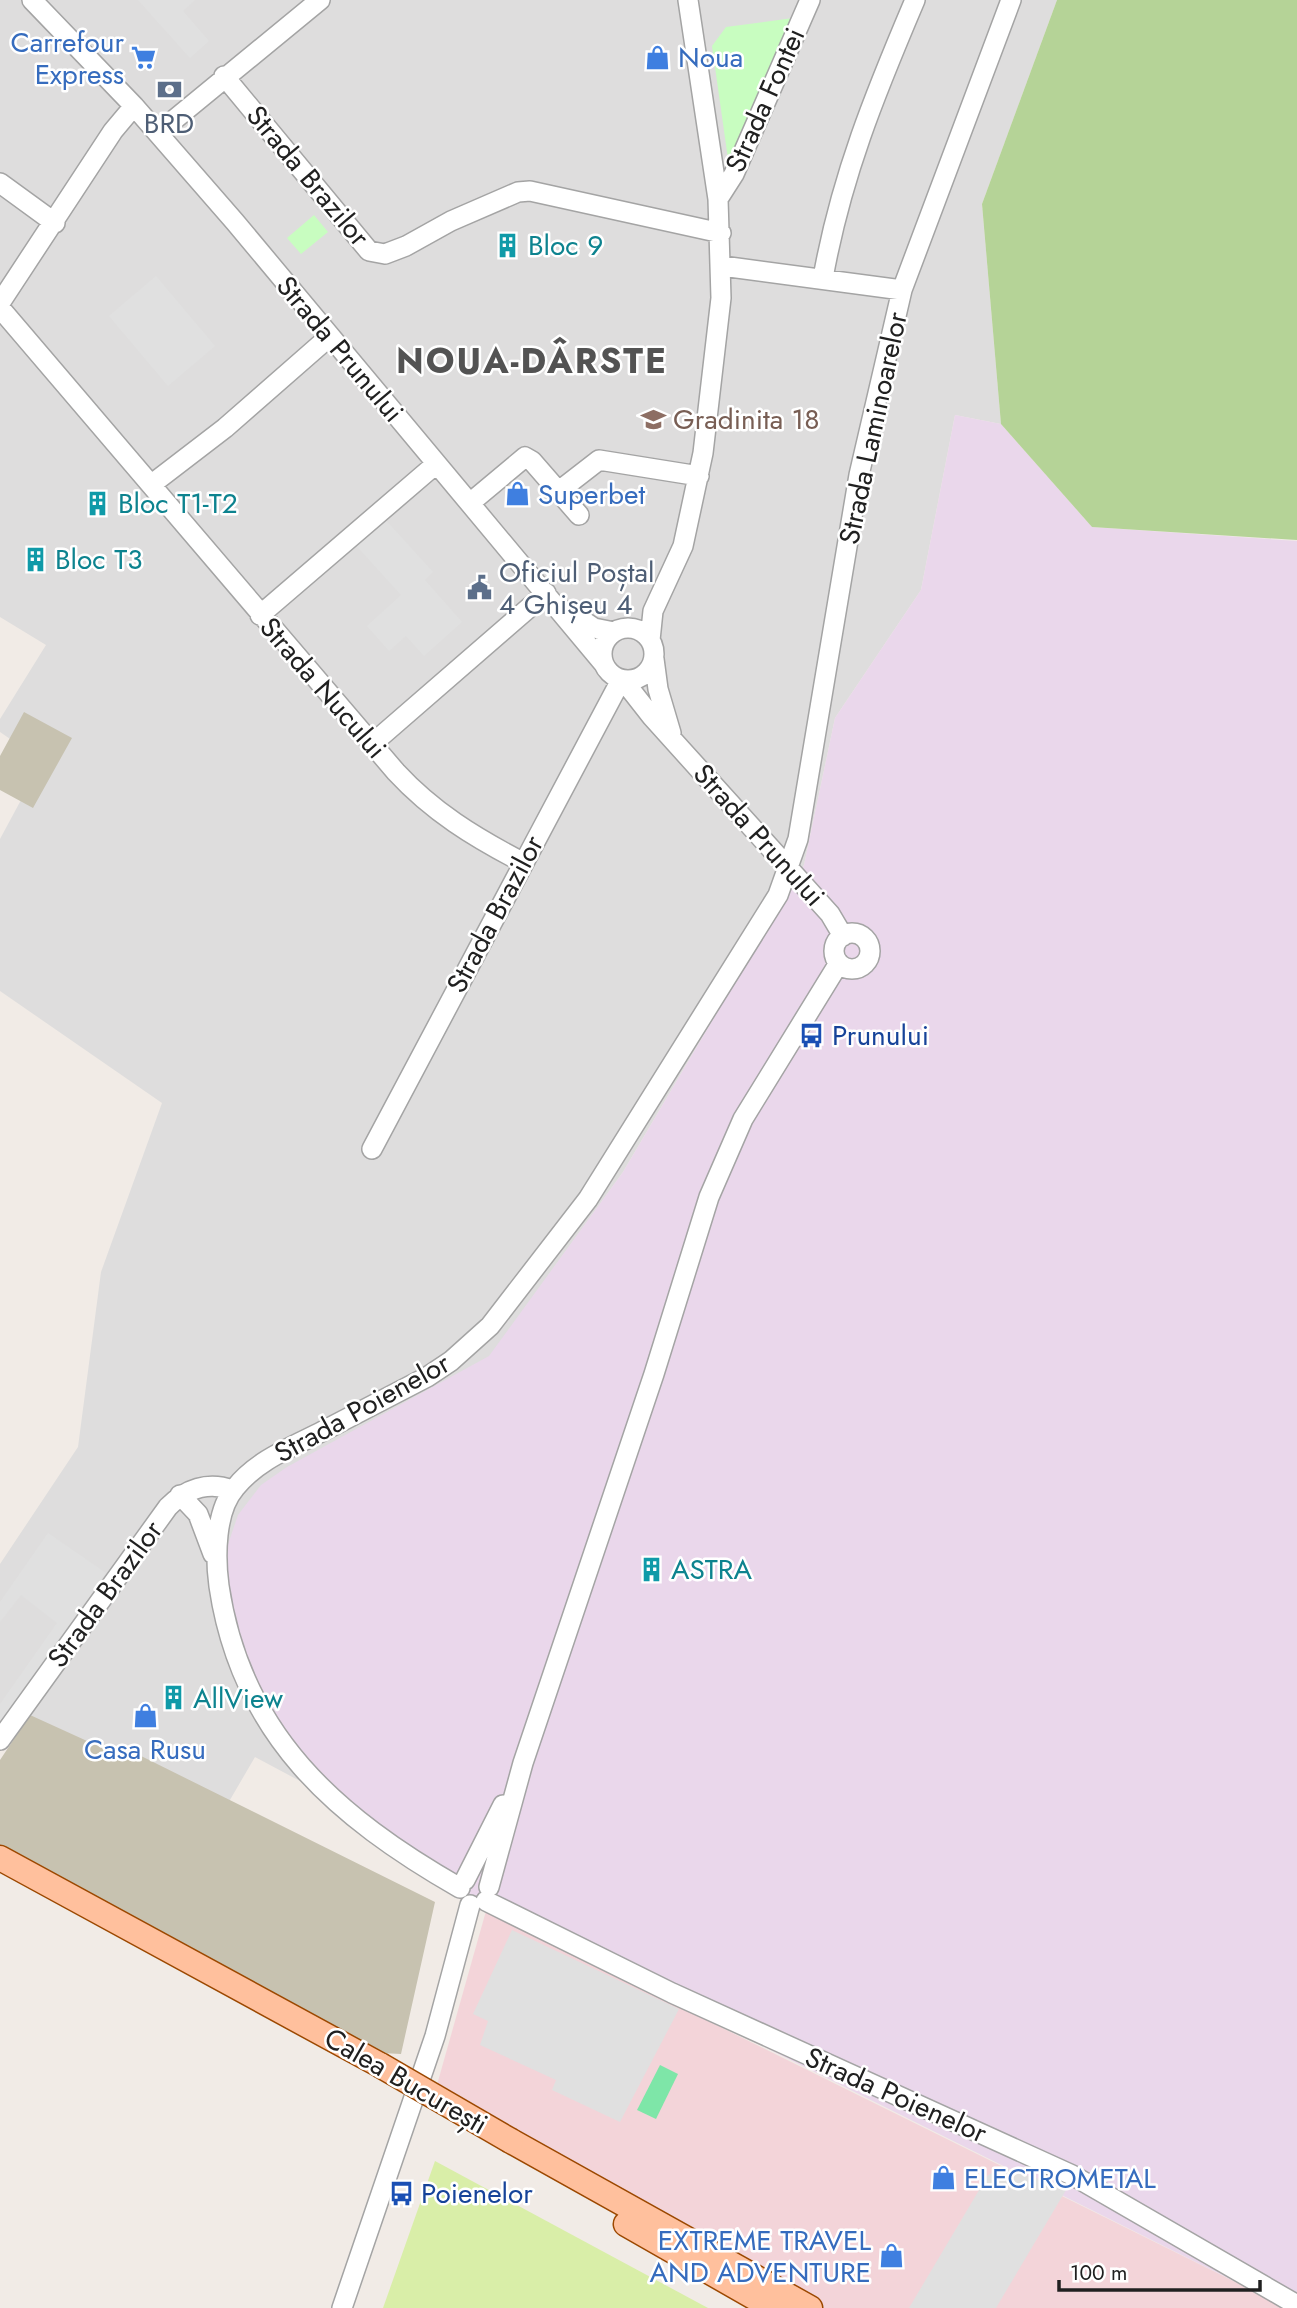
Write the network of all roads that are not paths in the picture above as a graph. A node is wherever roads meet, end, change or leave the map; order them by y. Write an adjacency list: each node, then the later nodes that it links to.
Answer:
1 (32, 0): 8 (street, Strada Prunului)
2 (320, 0): 7 (street)
3 (688, 0): 11 (street)
4 (810, 0): 11 (street, Strada Fontei)
5 (915, 0): 15 (street)
6 (1011, 0): 16 (street, Strada Laminoarelor)
7 (224, 76): 9 (street); 13 (street, Strada Brazilor)
8 (134, 106): 9 (street, Strada Prunului); 12 (street)
9 (158, 133): 18 (street, Strada Prunului)
10 (0, 183): 12 (street)
11 (718, 199): 13 (street)
12 (55, 223): 17 (street)
13 (720, 233): 14 (street)
14 (722, 266): 15 (street); 20 (street)
15 (823, 278): 16 (street)
16 (902, 290): 35 (street, Strada Laminoarelor)
17 (0, 306): 21 (street, Strada Nucului)
18 (329, 337): 19 (street, Strada Prunului); 21 (street)
19 (436, 464): 23 (street, Strada Prunului); 27 (street)
20 (698, 476): 22 (street); 25 (street)
21 (152, 484): 27 (street, Strada Nucului)
22 (559, 491): 23 (street); 24 (street)
23 (470, 503): 26 (street, Strada Prunului)
24 (579, 515)
25 (671, 576): 28 (street); 29 (street)
26 (546, 593): 28 (street, Strada Prunului); 30 (street, Strada Prunului); 33 (street)
27 (260, 615): 33 (street, Strada Nucului)
28 (617, 631): 29 (street); 30 (street)
29 (652, 649): 31 (street); 32 (street, Strada Prunului)
30 (603, 663): 31 (street)
31 (622, 680): 32 (street, Strada Prunului); 34 (street, Strada Brazilor)
32 (672, 737): 35 (street, Strada Prunului)
33 (372, 744): 34 (street, Strada Nucului)
34 (522, 862): 38 (street, Strada Brazilor)
35 (788, 870): 36 (street, Strada Prunului); 39 (street, Strada Poienelor)
36 (843, 936): 37 (street, Strada Prunului); 37 (street, Strada Prunului)
37 (839, 964): 45 (street)
38 (372, 1149)
39 (232, 1490): 40 (street, Strada Brazilor); 41 (street, Strada Poienelor)
40 (180, 1495): 41 (street); 42 (street, Strada Brazilor)
41 (216, 1564): 45 (street, Strada Poienelor)
42 (0, 1740)
43 (0, 1858): 46 (main road, Calea București)
44 (0, 1877): 46 (main road, Calea București)
45 (474, 1892): 48 (street, Strada Poienelor); 49 (street)
46 (379, 2073): 47 (main road, Calea București)
47 (508, 2147): 50 (main road, Calea București); 51 (main road, Calea București)
48 (1297, 2305)
49 (342, 2308)
50 (773, 2308)
51 (810, 2308)

